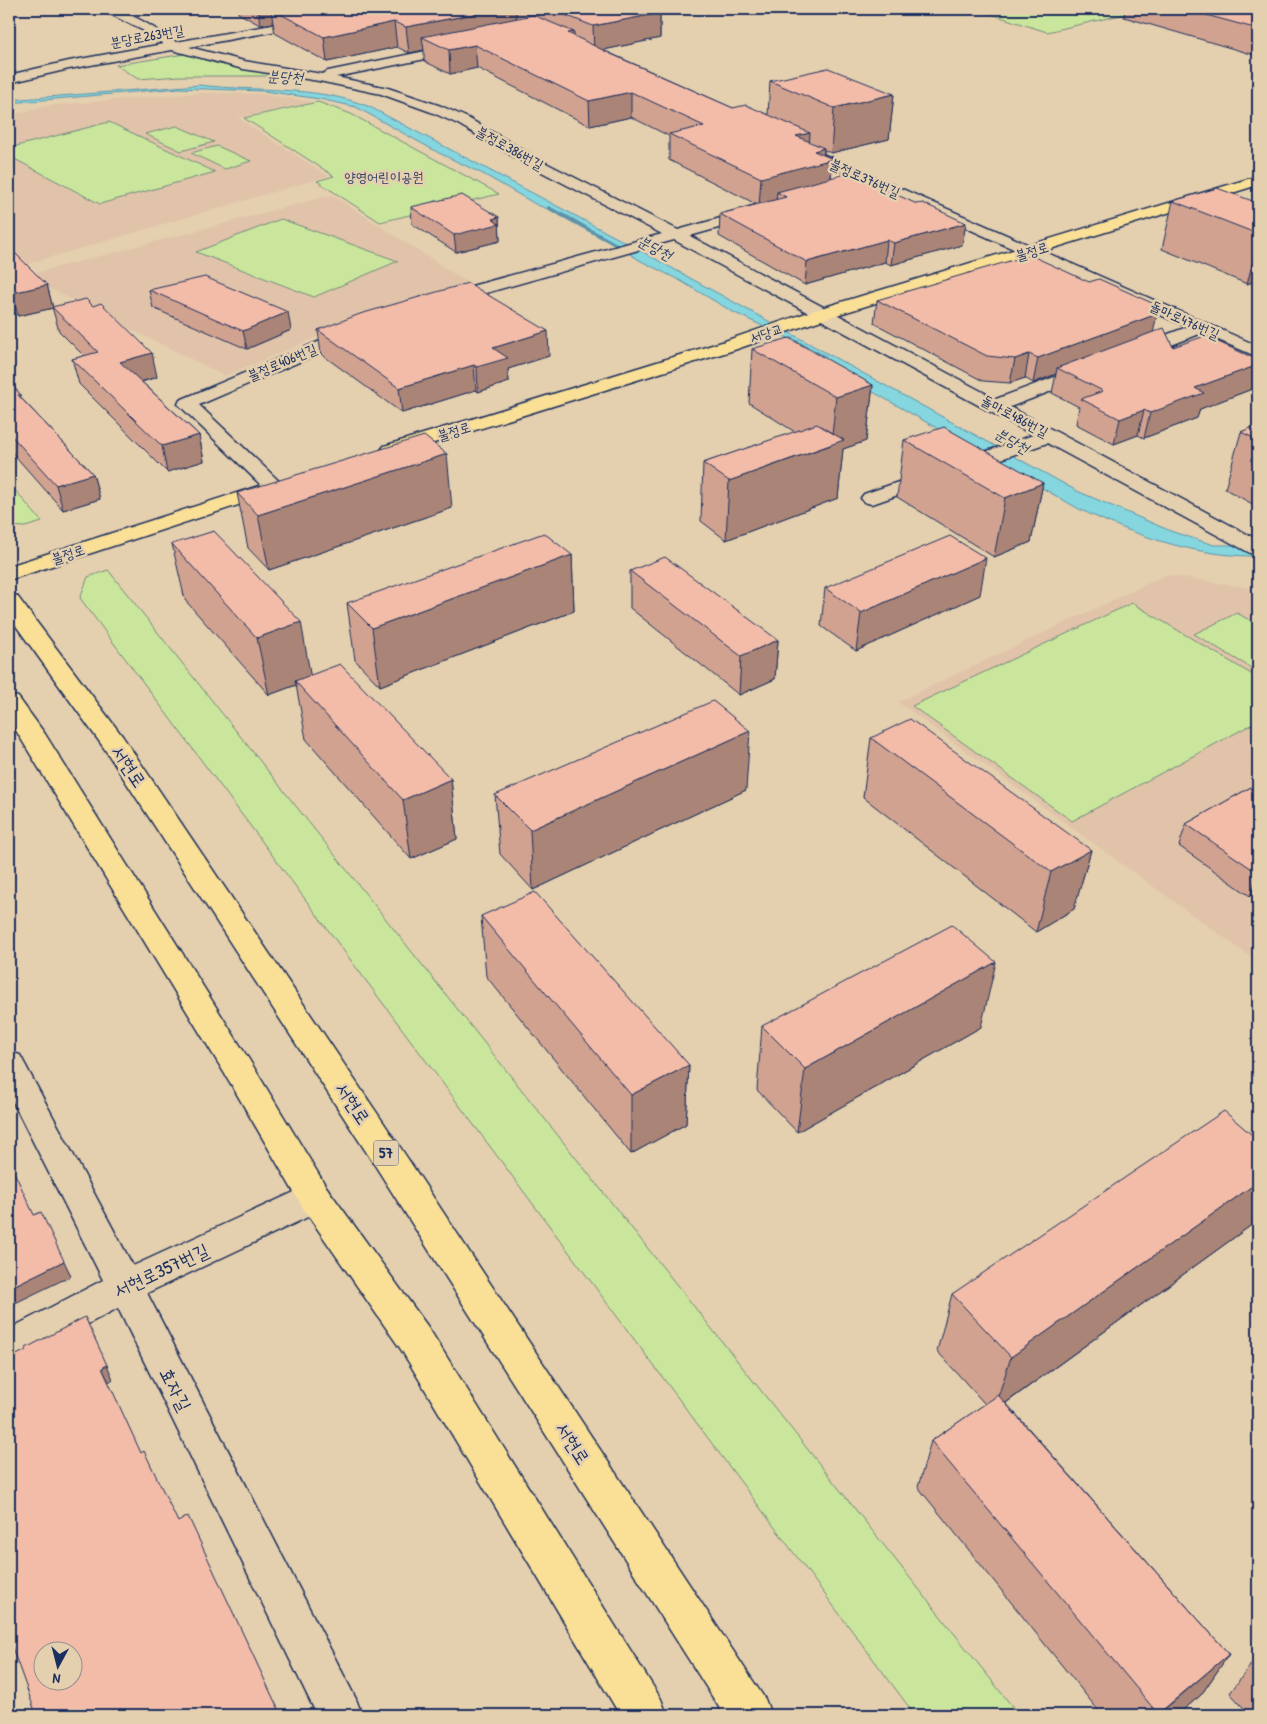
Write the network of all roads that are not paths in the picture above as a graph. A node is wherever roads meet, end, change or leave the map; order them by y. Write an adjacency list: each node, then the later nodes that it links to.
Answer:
1 (108, 9): 4 (street)
2 (380, 9): 4 (street, 분당로263번길)
3 (472, 45): 5 (street)
4 (175, 46): 5 (street, 불정로386번길); 6 (street, 분당로263번길)
5 (319, 77): 12 (street, 불정로386번길)
6 (9, 79)
7 (784, 141): 9 (street, 불정로376번길)
8 (1258, 180): 13 (main road, 불정로)
9 (873, 181): 10 (street); 13 (street, 불정로376번길)
10 (854, 187)
11 (768, 210): 12 (street)
12 (669, 237): 14 (street); 15 (street, 불정로386번길)
13 (1030, 251): 15 (main road, 불정로); 17 (street, 돌마로476번길)
14 (424, 306)
15 (813, 317): 18 (main road, 서당교); 22 (street, 돌마로486번길)
16 (369, 326): 26 (street, 불정로406번길)
17 (1203, 327): 19 (street, 돌마로476번길); 20 (street)
18 (728, 346): 24 (main road, 불정로)
19 (1258, 352)
20 (1122, 358)
21 (1104, 365): 22 (street)
22 (995, 406): 23 (street, 돌마로486번길)
23 (1048, 435): 27 (street); 28 (street, 돌마로486번길)
24 (369, 457)
25 (293, 481): 26 (main road, 불정로)
26 (274, 486): 29 (main road, 불정로)
27 (871, 498)
28 (1258, 548)
29 (9, 573)
30 (9, 601): 38 (main road, 서현로 / 57)
31 (9, 702): 33 (main road)
32 (9, 1064): 34 (street, 효자길)
33 (315, 1198): 34 (street, 서현로357번길); 37 (main road)
34 (125, 1286): 35 (street, 서현로357번길); 36 (street, 효자길)
35 (9, 1347)
36 (340, 1715)
37 (645, 1715)
38 (749, 1715)

